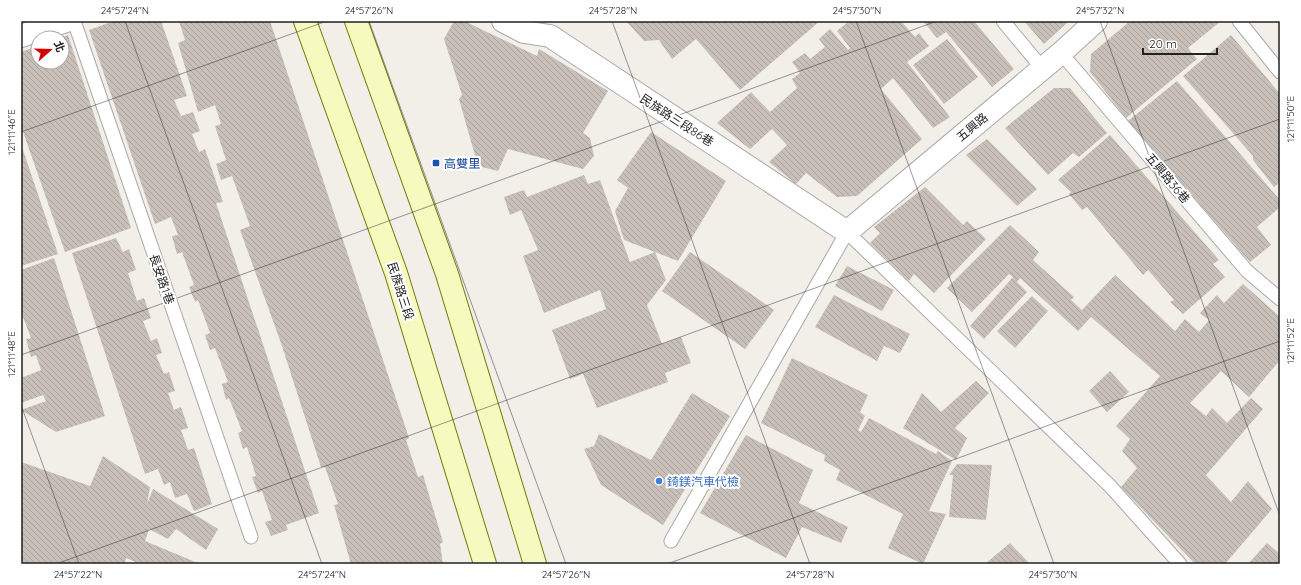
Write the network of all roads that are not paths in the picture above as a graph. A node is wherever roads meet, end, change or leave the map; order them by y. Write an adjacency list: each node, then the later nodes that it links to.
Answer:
1 (66, 21): 10 (street)
2 (74, 21): 17 (lane, 長安路1巷)
3 (305, 21): 16 (main road, 民族路三段)
4 (356, 21): 21 (main road)
5 (502, 21): 9 (street, 民族路三段86巷)
6 (1003, 21): 12 (lane)
7 (1096, 21): 11 (street, 五興路)
8 (1239, 21): 13 (lane)
9 (529, 26): 14 (street, 民族路三段86巷)
10 (21, 36)
11 (1061, 53): 12 (street, 五興路); 15 (lane, 五興路36巷)
12 (1042, 68): 14 (street, 五興路)
13 (1280, 72)
14 (847, 232): 18 (lane); 22 (lane)
15 (1280, 299)
16 (464, 495): 19 (lane); 20 (main road, 民族路三段)
17 (251, 537)
18 (671, 541)
19 (474, 564)
20 (486, 564)
21 (535, 564)
22 (1180, 564)

